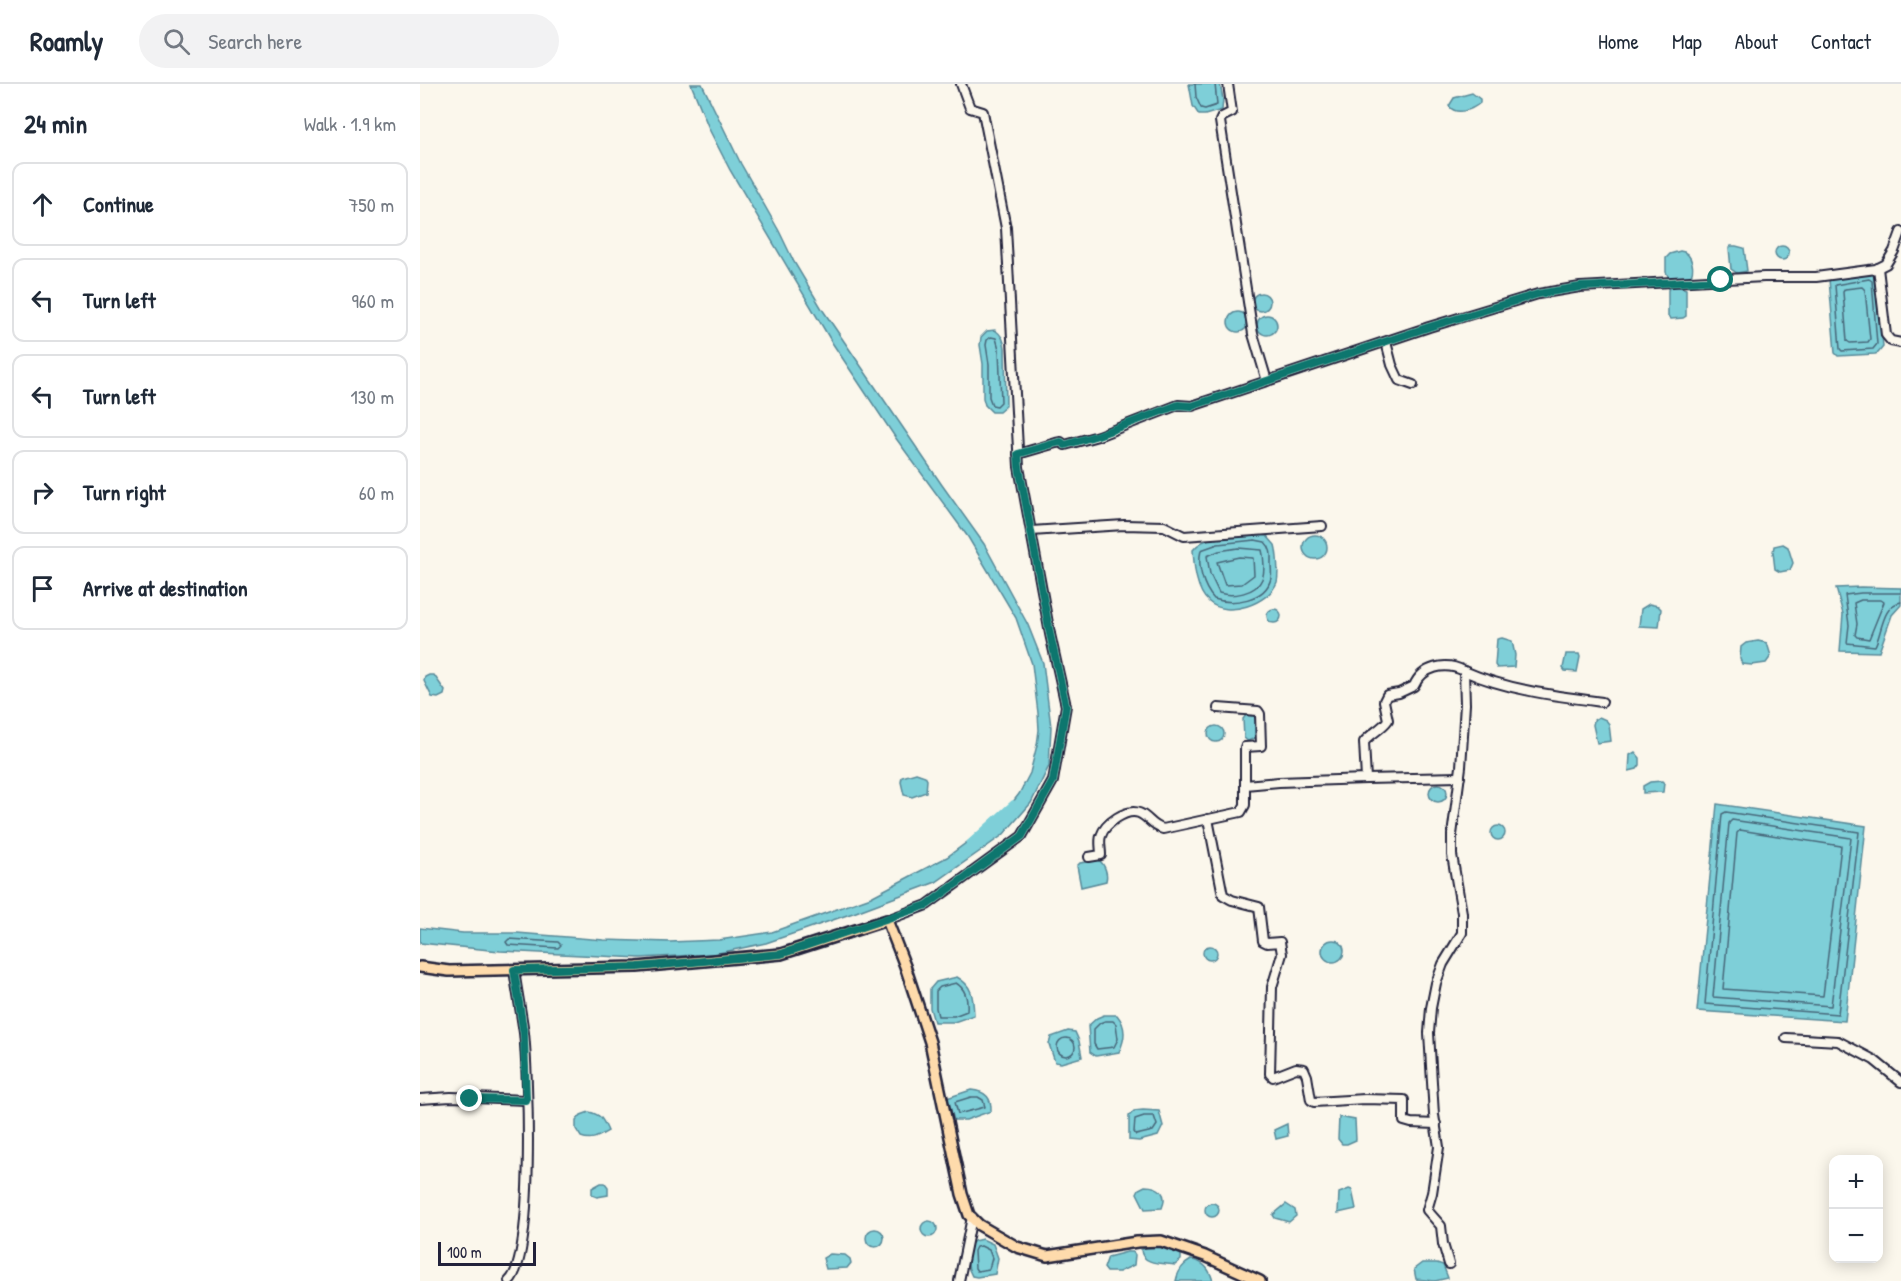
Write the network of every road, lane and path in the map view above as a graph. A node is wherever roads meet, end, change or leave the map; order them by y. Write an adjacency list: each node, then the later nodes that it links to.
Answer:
1 (961, 84): 9 (street)
2 (1228, 84): 7 (street)
3 (1901, 232): 4 (street)
4 (1878, 268): 5 (street); 6 (street)
5 (1386, 342): 7 (street); 8 (street)
6 (1901, 343)
7 (1267, 381): 9 (street)
8 (1413, 385)
9 (1018, 454): 11 (street)
10 (1322, 526): 11 (street)
11 (1031, 531): 20 (street)
12 (1464, 671): 13 (street); 15 (street); 16 (street)
13 (1602, 702)
14 (1218, 708): 17 (street)
15 (1460, 777): 16 (street); 27 (street)
16 (1366, 779): 17 (street)
17 (1245, 785): 18 (street)
18 (1208, 819): 19 (street); 27 (street)
19 (1089, 857)
20 (887, 920): 22 (main road); 28 (main road)
21 (420, 967): 22 (main road)
22 (514, 970): 26 (street)
23 (1786, 1038): 24 (street)
24 (1901, 1082)
25 (420, 1099): 26 (street)
26 (526, 1100): 30 (street)
27 (1436, 1124): 29 (street)
28 (972, 1217): 31 (street); 32 (main road)
29 (1449, 1264)
30 (508, 1281)
31 (959, 1281)
32 (1260, 1281)

